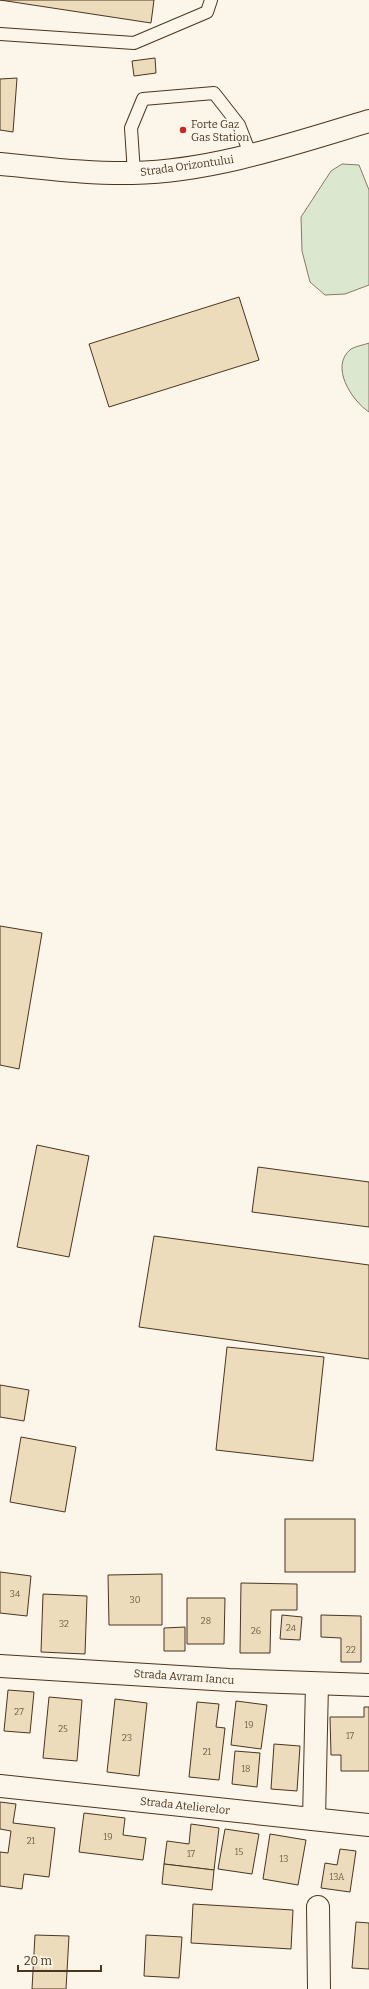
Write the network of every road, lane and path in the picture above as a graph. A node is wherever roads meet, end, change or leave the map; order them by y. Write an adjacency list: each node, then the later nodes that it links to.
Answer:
1 (211, 0): 2 (lane)
2 (0, 34)
3 (369, 121): 4 (street, Strada Orizontului)
4 (251, 156): 6 (street, Strada Orizontului); 6 (lane)
5 (0, 164): 6 (street, Strada Orizontului)
6 (134, 173)
7 (0, 1666): 8 (street, Strada Avram Iancu)
8 (317, 1684): 9 (street, Strada Avram Iancu); 11 (street)
9 (369, 1685)
10 (0, 1786): 11 (street, Strada Atelierelor)
11 (314, 1819): 12 (street, Strada Atelierelor)
12 (369, 1825)
13 (318, 1907): 14 (street)
14 (319, 1989)

